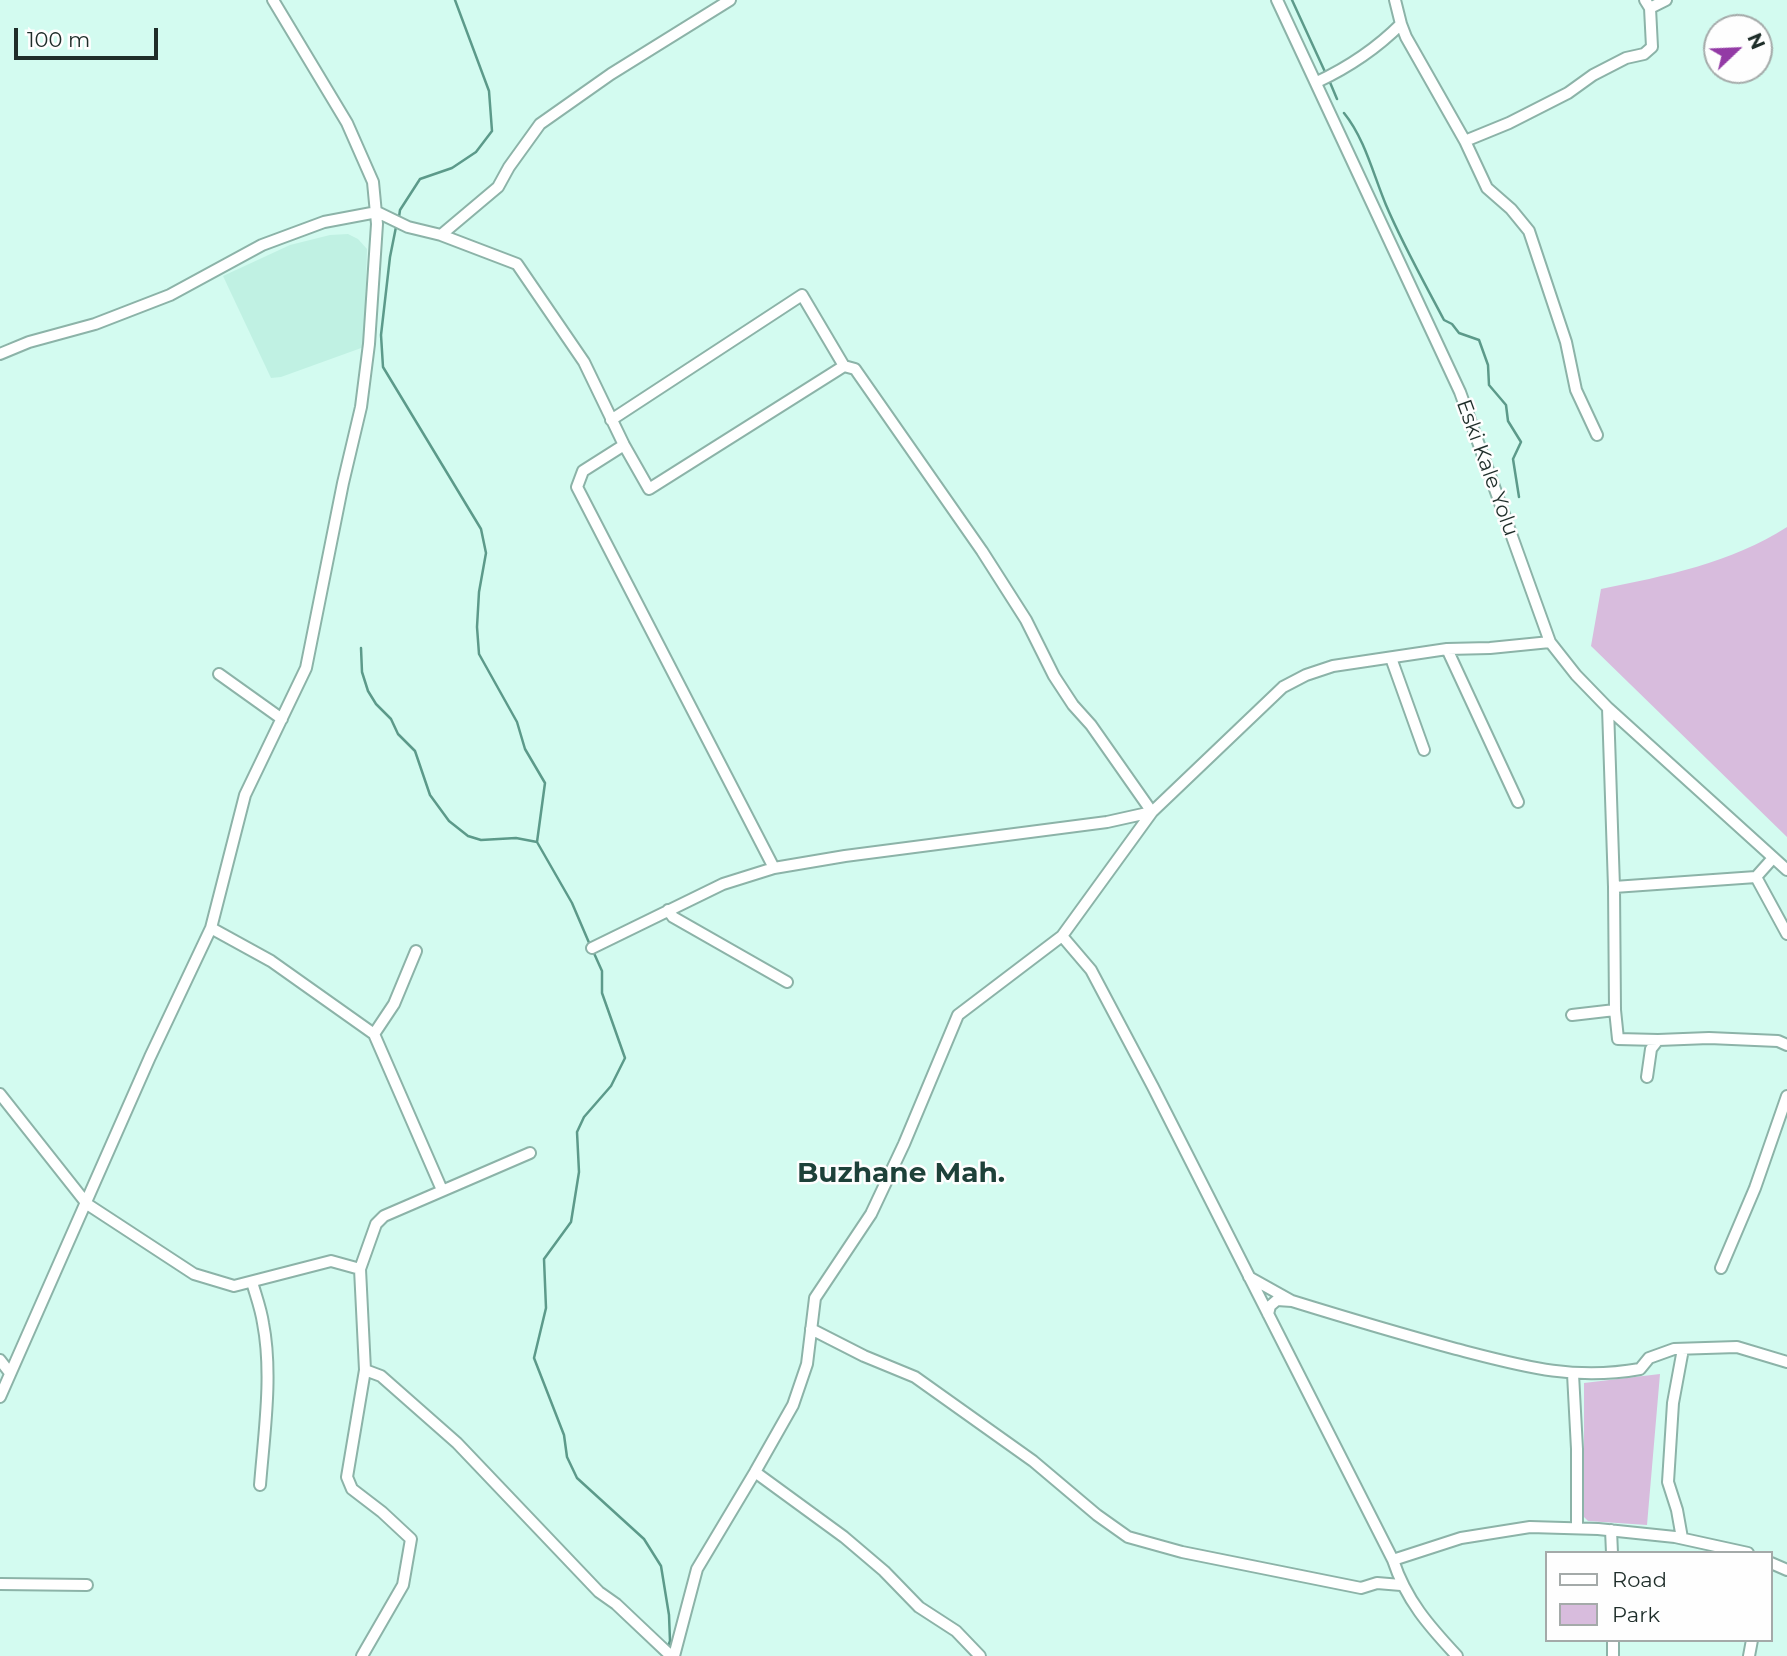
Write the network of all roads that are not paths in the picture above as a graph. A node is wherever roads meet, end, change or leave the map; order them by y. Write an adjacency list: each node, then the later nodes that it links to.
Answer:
1 (273, 0): 10 (street)
2 (730, 0): 11 (street)
3 (1277, 0): 8 (street, Eski Kale Yolu)
4 (1395, 0): 7 (street)
5 (1666, 0): 6 (street)
6 (1648, 4): 9 (street)
7 (1401, 24): 8 (street); 9 (street)
8 (1319, 81): 17 (street, Eski Kale Yolu)
9 (1465, 141): 15 (street)
10 (382, 214): 11 (street); 12 (street); 22 (street)
11 (441, 235): 14 (street)
12 (0, 354)
13 (844, 366): 14 (street); 16 (street); 25 (street)
14 (611, 420): 16 (street)
15 (1597, 435)
16 (624, 445): 27 (street)
17 (1550, 642): 18 (street); 21 (street, Eski Kale Yolu)
18 (1447, 649): 19 (street); 24 (street)
19 (1391, 658): 23 (street); 25 (street)
20 (219, 674): 22 (street)
21 (1608, 708): 26 (street, Eski Kale Yolu); 30 (street)
22 (282, 719): 32 (street)
23 (1424, 750)
24 (1518, 803)
25 (1152, 812): 27 (street); 34 (street)
26 (1773, 858): 28 (street, Eski Kale Yolu); 29 (street)
27 (774, 868): 31 (street)
28 (1787, 870)
29 (1756, 877): 30 (street); 33 (street)
30 (1614, 887): 38 (street)
31 (668, 911): 35 (street); 37 (street)
32 (211, 928): 40 (street); 48 (street)
33 (1787, 934)
34 (1062, 936): 51 (street); 55 (street)
35 (592, 948)
36 (416, 951): 40 (street)
37 (788, 982)
38 (1615, 1010): 39 (street); 41 (street)
39 (1572, 1016)
40 (374, 1034): 47 (street)
41 (1658, 1040): 42 (street); 43 (street)
42 (1787, 1045)
43 (1647, 1077)
44 (0, 1094): 48 (street)
45 (1787, 1096): 50 (street)
46 (530, 1153): 47 (street)
47 (442, 1191): 49 (street)
48 (87, 1204): 52 (street); 60 (street)
49 (360, 1269): 52 (street); 59 (street)
50 (1721, 1269)
51 (1249, 1277): 53 (street); 54 (street)
52 (252, 1282): 64 (street)
53 (1292, 1301): 54 (street); 61 (street)
54 (1268, 1314): 70 (street)
55 (811, 1329): 63 (street); 73 (street)
56 (1683, 1349): 58 (street); 61 (street); 67 (street)
57 (0, 1360): 60 (street)
58 (1787, 1362)
59 (365, 1370): 74 (street); 75 (street)
60 (10, 1373): 62 (street)
61 (1573, 1374): 65 (street)
62 (0, 1397)
63 (755, 1472): 75 (street); 76 (street)
64 (260, 1485)
65 (1577, 1528): 66 (street); 70 (street)
66 (1611, 1530): 67 (street); 68 (street)
67 (1682, 1538): 69 (street)
68 (1612, 1551)
69 (1739, 1551)
70 (1393, 1560): 73 (street)
71 (0, 1584): 72 (street)
72 (87, 1585)
73 (1401, 1585): 77 (street)
74 (362, 1656)
75 (672, 1656)
76 (980, 1656)
77 (1457, 1656)

